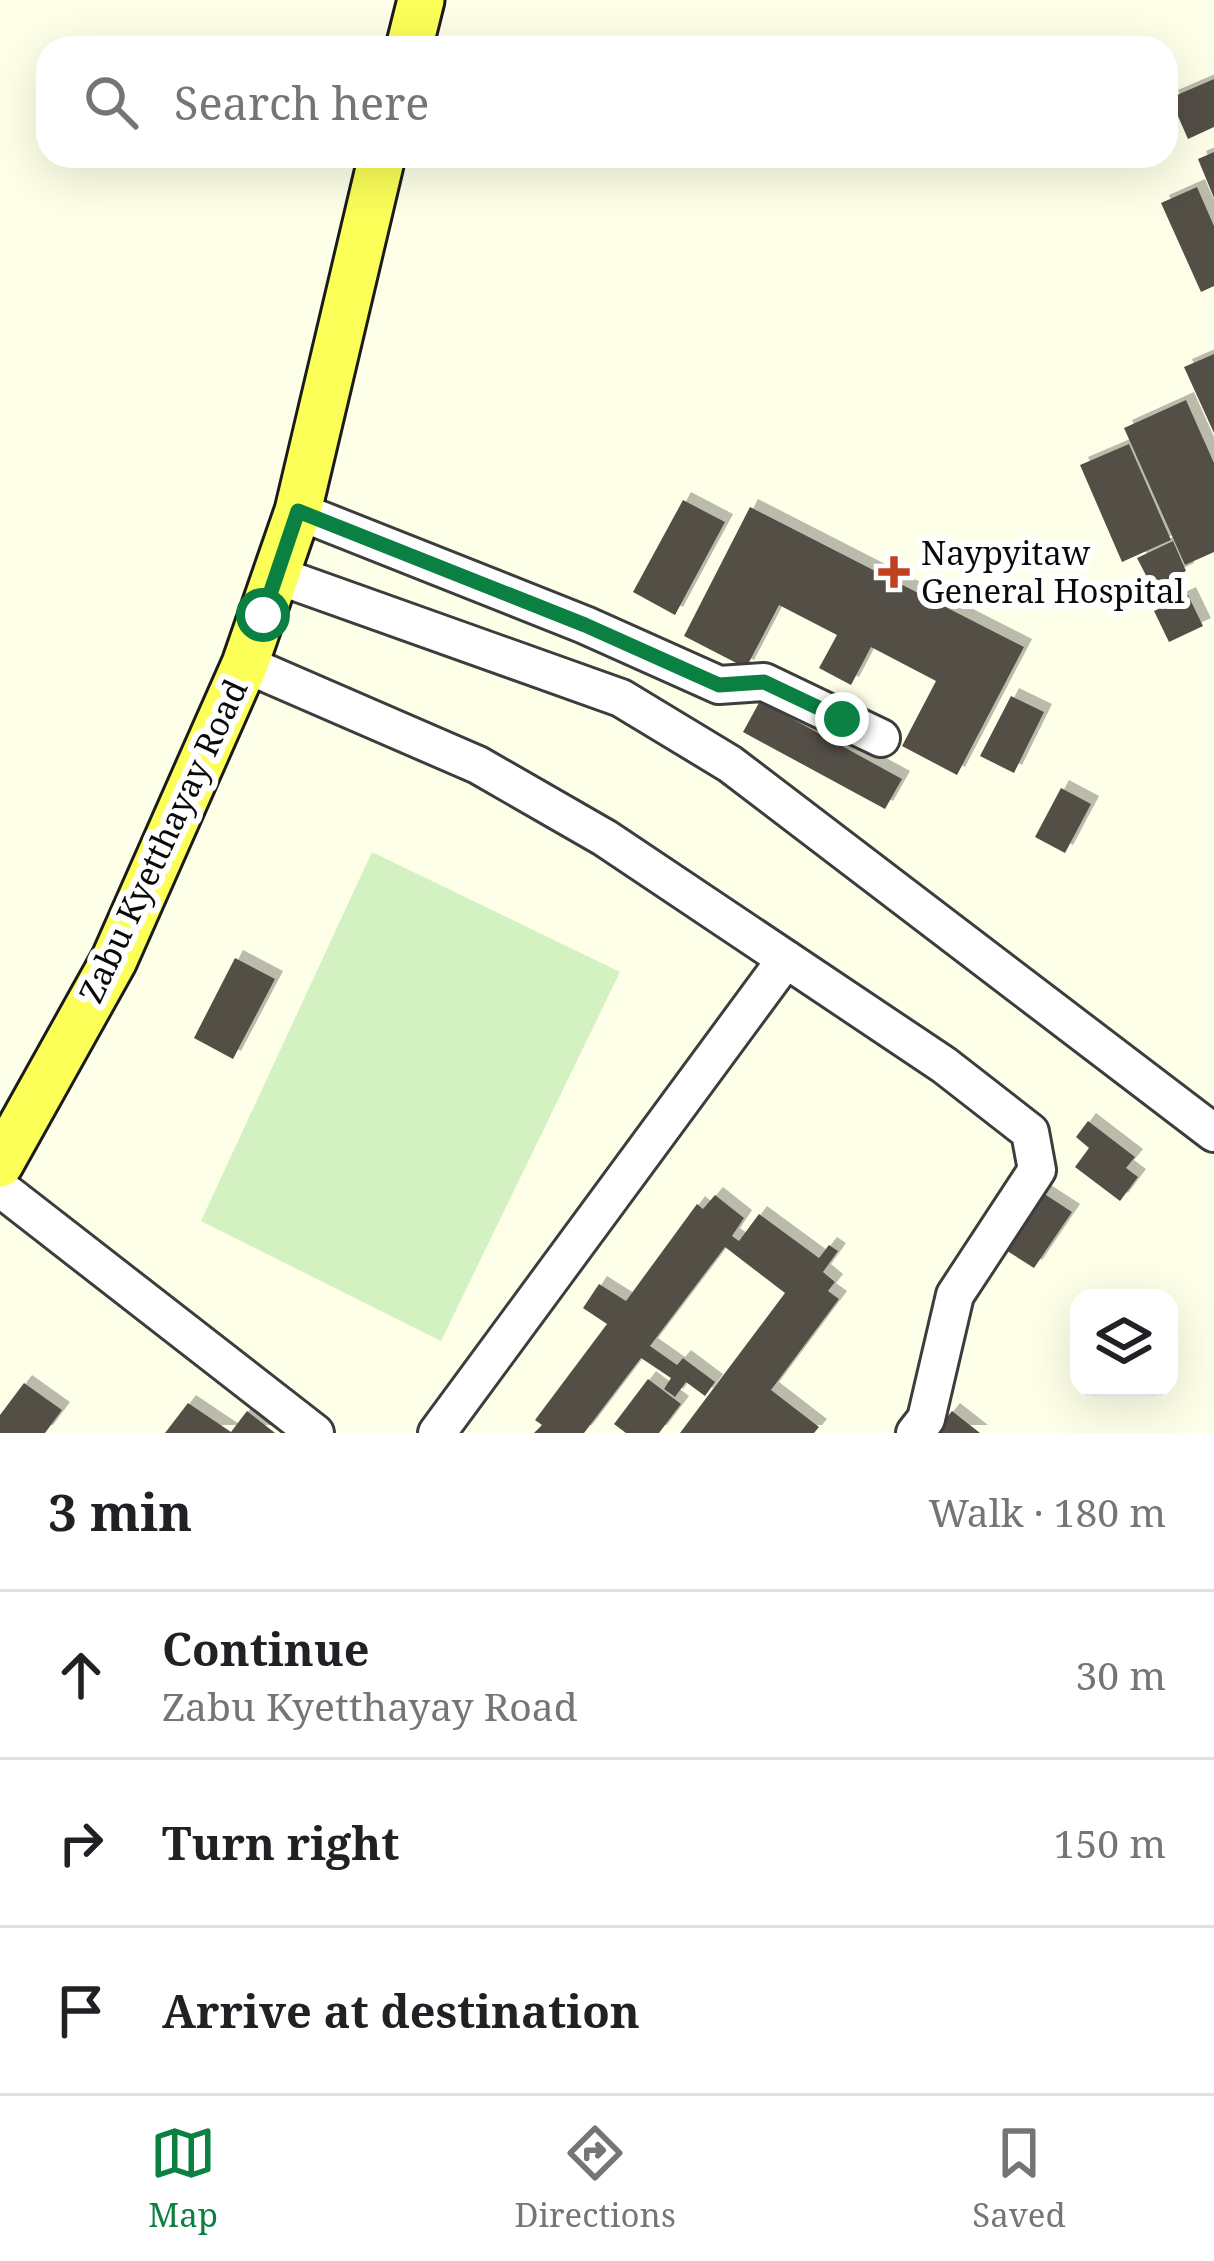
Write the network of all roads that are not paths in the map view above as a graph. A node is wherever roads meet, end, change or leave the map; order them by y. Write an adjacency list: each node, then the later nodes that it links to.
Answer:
1 (421, 0): 2 (main road)
2 (412, 36)
3 (379, 168): 4 (main road, Zabu Kyetthayay Road)
4 (298, 511): 5 (main road, Zabu Kyetthayay Road); 7 (street)
5 (276, 575): 6 (main road, Zabu Kyetthayay Road); 9 (street)
6 (244, 664): 8 (street); 10 (main road, Zabu Kyetthayay Road)
7 (881, 738)
8 (786, 959): 13 (street); 14 (street)
9 (1214, 1133)
10 (0, 1164)
11 (0, 1188): 12 (street)
12 (315, 1433)
13 (437, 1433)
14 (915, 1433)

